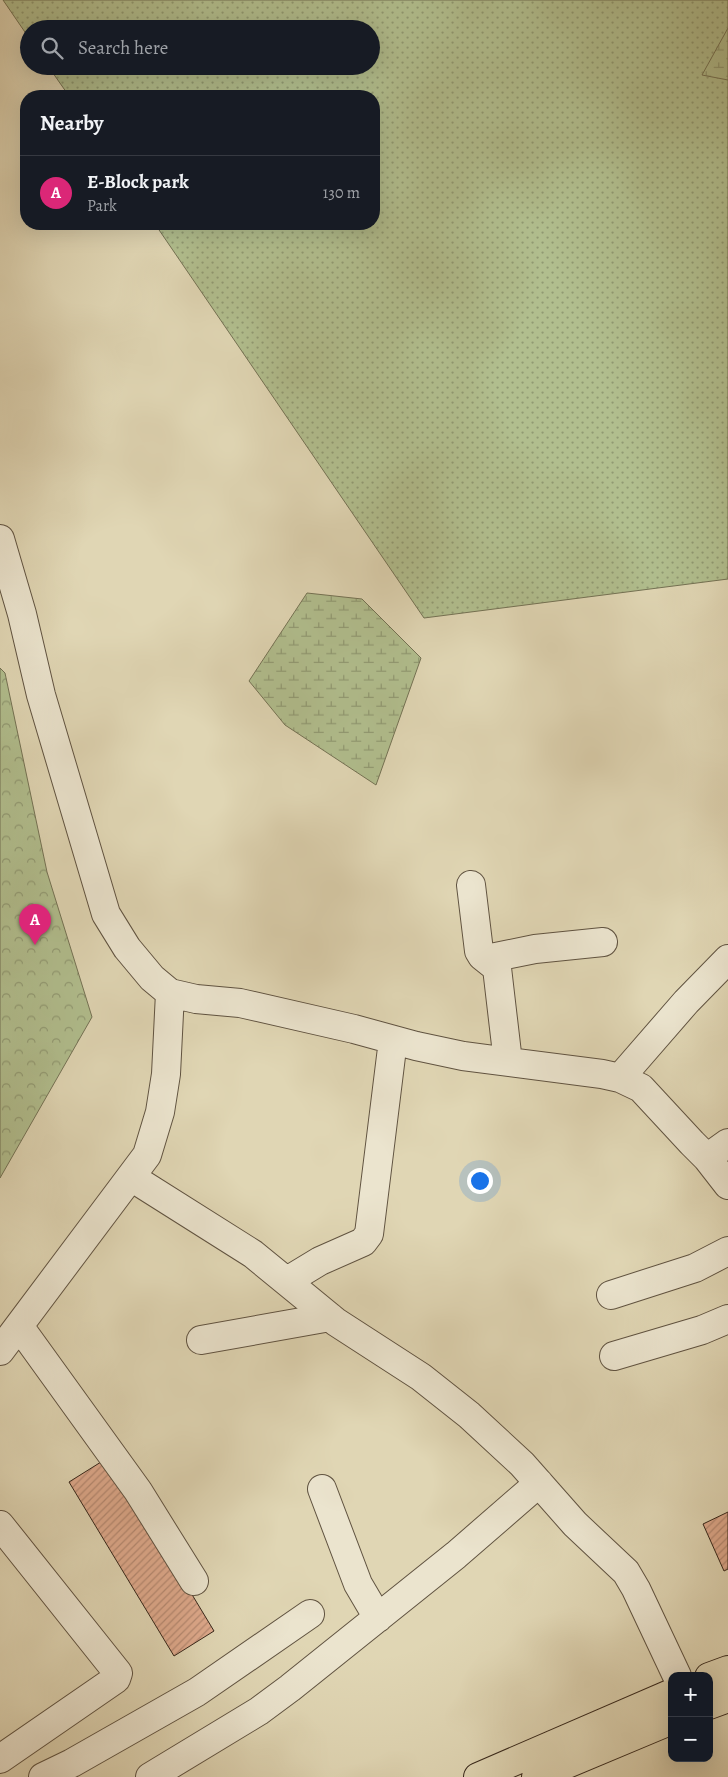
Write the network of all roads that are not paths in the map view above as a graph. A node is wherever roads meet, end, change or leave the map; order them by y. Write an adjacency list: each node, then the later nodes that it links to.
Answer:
1 (0, 539): 6 (street)
2 (471, 885): 4 (street)
3 (604, 942): 4 (street)
4 (486, 959): 8 (street)
5 (728, 959): 9 (street)
6 (170, 993): 7 (street); 11 (street)
7 (394, 1040): 8 (street); 14 (street)
8 (508, 1062): 9 (street)
9 (620, 1078): 10 (street)
10 (718, 1150): 12 (street)
11 (131, 1177): 14 (street); 18 (street)
12 (728, 1184)
13 (728, 1251): 15 (street)
14 (288, 1281): 16 (street)
15 (611, 1295)
16 (330, 1317): 19 (street); 22 (street)
17 (728, 1319): 21 (street)
18 (19, 1326): 20 (street); 25 (street)
19 (201, 1340)
20 (0, 1351)
21 (614, 1356)
22 (539, 1483): 27 (street); 29 (street)
23 (322, 1489): 27 (street)
24 (0, 1525): 35 (street)
25 (194, 1581)
26 (310, 1614): 36 (street)
27 (378, 1618): 37 (street)
28 (728, 1670): 30 (main road)
29 (675, 1672)
30 (713, 1676)
31 (668, 1695): 38 (main road)
32 (728, 1698): 33 (main road)
33 (713, 1704)
34 (668, 1722): 39 (main road)
35 (0, 1758)
36 (43, 1777)
37 (150, 1777)
38 (478, 1777)
39 (536, 1777)

